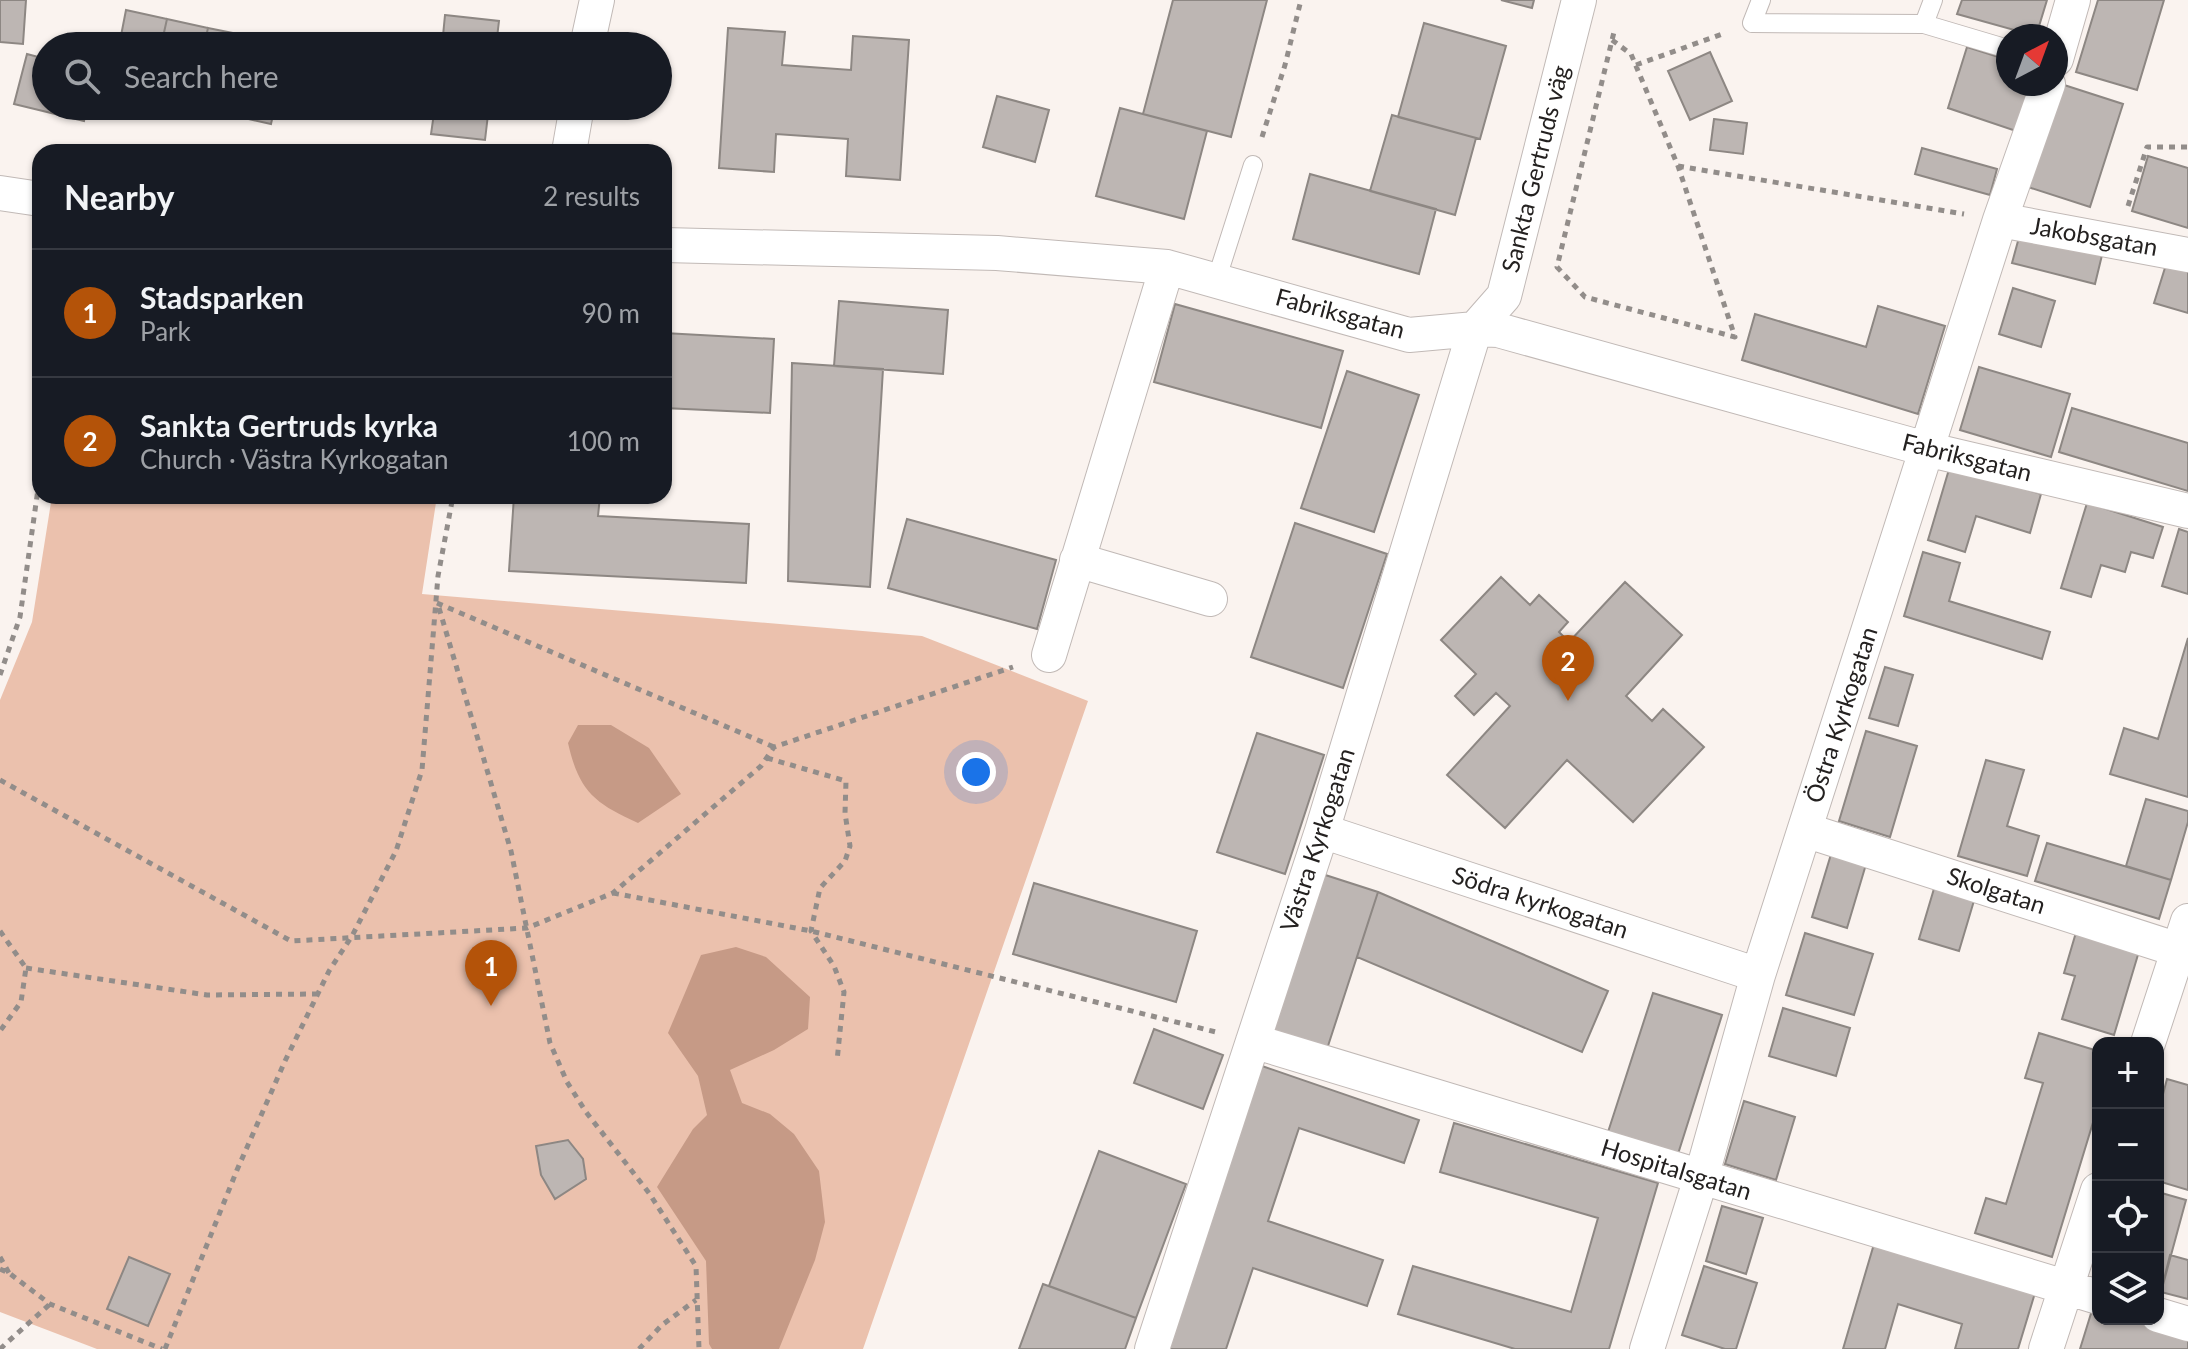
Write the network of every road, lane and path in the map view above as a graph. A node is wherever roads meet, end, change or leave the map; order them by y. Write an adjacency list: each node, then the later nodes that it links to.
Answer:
1 (597, 0): 11 (street)
2 (1301, 0): 19 (path)
3 (1579, 0): 29 (street, Sankta Gertruds väg)
4 (1761, 0): 7 (lane)
5 (1933, 0): 8 (lane)
6 (2073, 0): 9 (street)
7 (1752, 23): 8 (lane); 14 (path)
8 (1924, 24): 13 (lane)
9 (2066, 24)
10 (1614, 28): 12 (path)
11 (590, 32)
12 (1612, 40): 14 (path); 20 (path)
13 (1996, 45)
14 (1636, 65): 20 (path)
15 (2044, 96): 23 (street, Östra Kyrkogatan)
16 (575, 120): 17 (street)
17 (570, 144)
18 (2188, 147): 24 (path)
19 (1253, 165): 28 (lane)
20 (1678, 166): 23 (path)
21 (0, 193): 22 (street)
22 (32, 198)
23 (2000, 220): 24 (street, Jakobsgatan); 30 (street, Östra Kyrkogatan)
24 (2117, 241): 26 (street, Jakobsgatan)
25 (672, 245): 27 (street, Fabriksgatan)
26 (2188, 255)
27 (1167, 267): 28 (street, Fabriksgatan); 34 (street)
28 (1216, 281): 29 (street, Fabriksgatan)
29 (1475, 329): 30 (street, Fabriksgatan); 43 (street, Västra Kyrkogatan)
30 (1926, 449): 33 (street, Fabriksgatan); 42 (street, Östra Kyrkogatan)
31 (36, 504): 38 (path)
32 (452, 504): 36 (path)
33 (2188, 511)
34 (1077, 560): 35 (street); 37 (street)
35 (1210, 599)
36 (437, 603): 39 (path); 45 (path); 48 (path)
37 (1049, 655): 39 (path)
38 (0, 675)
39 (774, 747): 40 (path)
40 (767, 758): 44 (path); 47 (path)
41 (0, 780): 48 (path)
42 (1805, 830): 49 (street, Skolgatan); 51 (street, Östra Kyrkogatan)
43 (1322, 831): 51 (street, Södra kyrkogatan); 55 (street, Västra Kyrkogatan)
44 (613, 893): 45 (path); 47 (path)
45 (527, 928): 48 (path); 63 (path)
46 (0, 931): 50 (path)
47 (811, 931): 55 (path); 56 (path)
48 (352, 936): 52 (path)
49 (2185, 941): 54 (street)
50 (26, 968): 52 (path); 53 (path)
51 (1758, 975): 57 (street, Östra Kyrkogatan)
52 (317, 994): 68 (path)
53 (0, 1031)
54 (2150, 1037)
55 (1253, 1041): 57 (street, Hospitalsgatan); 71 (street, Västra Kyrkogatan)
56 (837, 1061)
57 (1701, 1178): 62 (street, Hospitalsgatan); 72 (street, Östra Kyrkogatan)
58 (2092, 1229): 62 (street)
59 (0, 1257): 61 (path)
60 (0, 1269): 61 (path)
61 (9, 1273): 64 (path)
62 (2082, 1293): 73 (street)
63 (697, 1300): 69 (path); 70 (path)
64 (50, 1304): 67 (path); 68 (path)
65 (2164, 1317): 66 (street)
66 (2188, 1324)
67 (0, 1349)
68 (163, 1349)
69 (639, 1349)
70 (699, 1349)
71 (1152, 1349)
72 (1647, 1349)
73 (2046, 1349)

